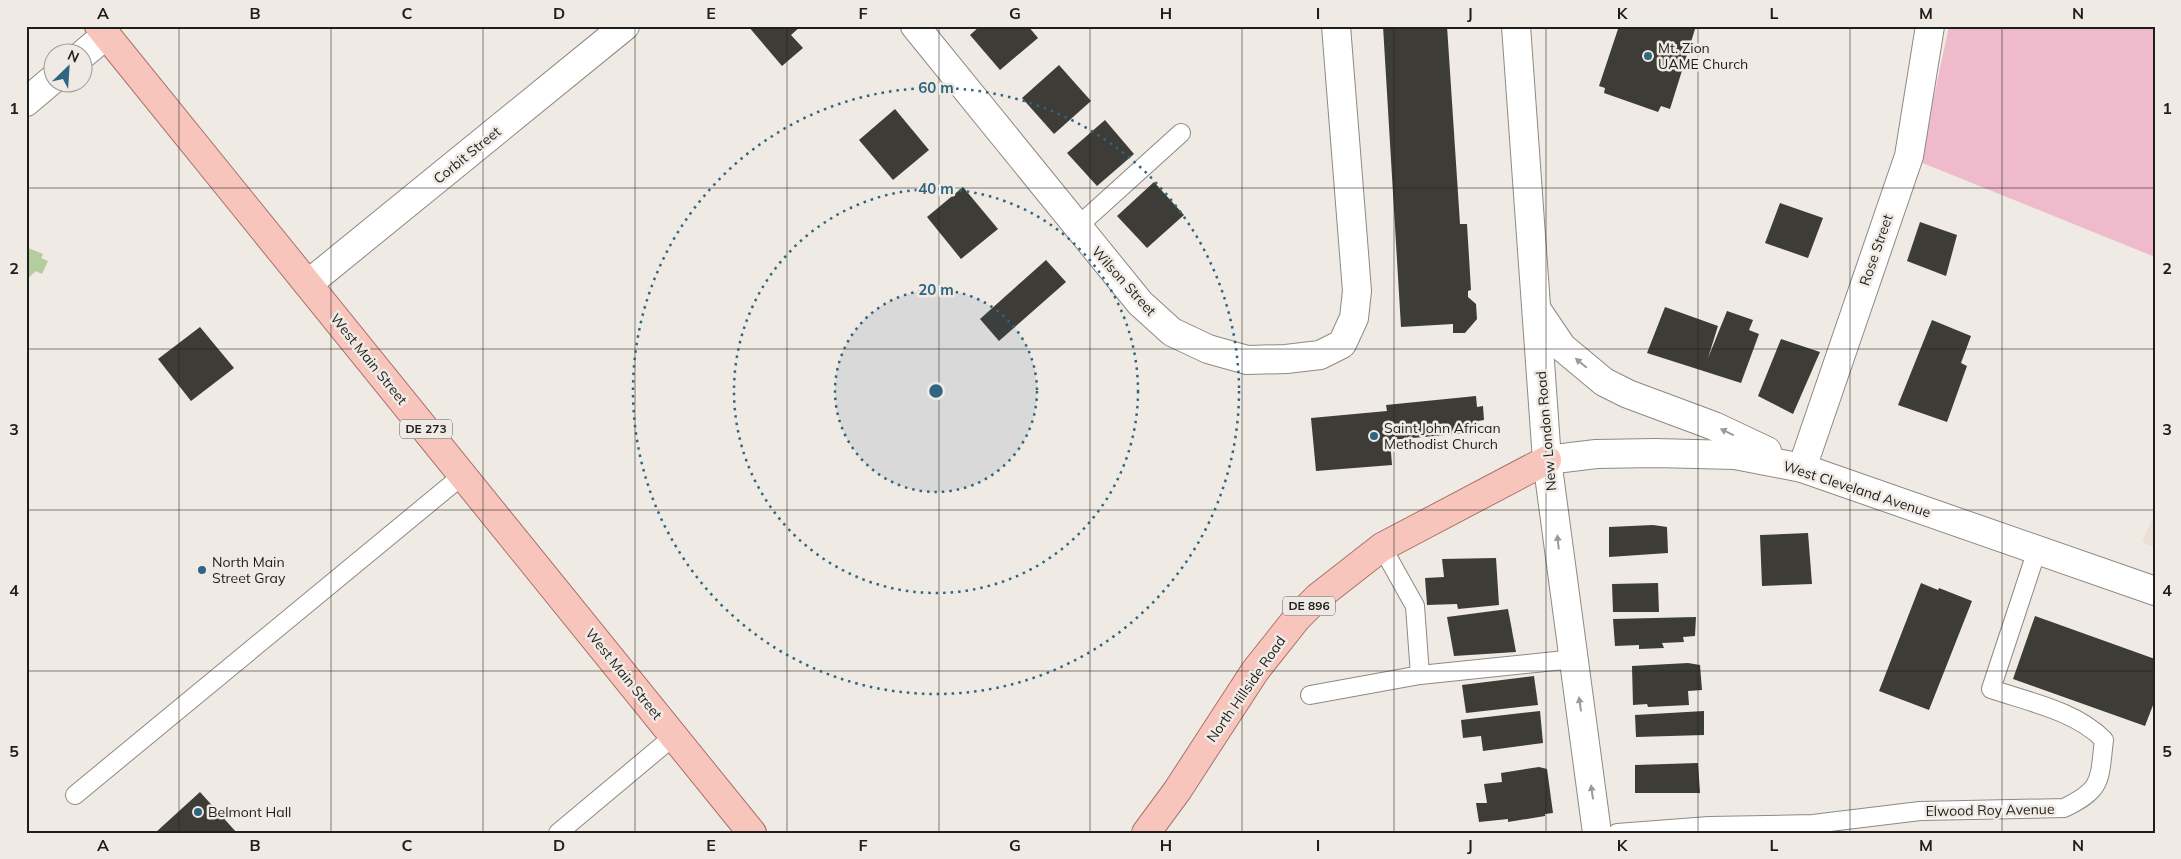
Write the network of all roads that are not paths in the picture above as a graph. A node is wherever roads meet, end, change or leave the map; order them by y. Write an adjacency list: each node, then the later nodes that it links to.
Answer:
1 (625, 26): 12 (street, Corbit Street)
2 (915, 26): 11 (street, Wilson Street)
3 (1336, 26): 11 (street, Wilson Street)
4 (1516, 26): 13 (street, New London Road)
5 (1930, 26): 15 (street, Rose Street)
6 (102, 31): 7 (street); 12 (main road, West Main Street / DE 273)
7 (92, 43)
8 (42, 88): 9 (street)
9 (26, 102)
10 (1181, 133): 11 (lane)
11 (1077, 227)
12 (308, 284): 16 (main road, West Main Street / DE 273)
13 (1536, 308): 14 (street, New London Road); 15 (street, one-way to 13)
14 (1547, 460): 15 (street, West Cleveland Avenue); 17 (main road, North Hillside Road / DE 896); 20 (street, New London Road, one-way to 14)
15 (1802, 468): 18 (street, West Cleveland Avenue)
16 (463, 476): 23 (main road, West Main Street / DE 273); 24 (lane)
17 (1382, 547): 21 (lane); 27 (main road, North Hillside Road / DE 896)
18 (2037, 550): 19 (street, West Cleveland Avenue); 29 (lane, Elwood Roy Avenue)
19 (2155, 591)
20 (1574, 659): 21 (lane); 28 (street, New London Road, one-way to 20)
21 (1420, 675): 22 (lane)
22 (1310, 695)
23 (674, 736): 25 (lane); 26 (main road, West Main Street / DE 273)
24 (75, 795)
25 (558, 833)
26 (752, 833)
27 (1146, 833)
28 (1597, 833)
29 (1617, 833)

